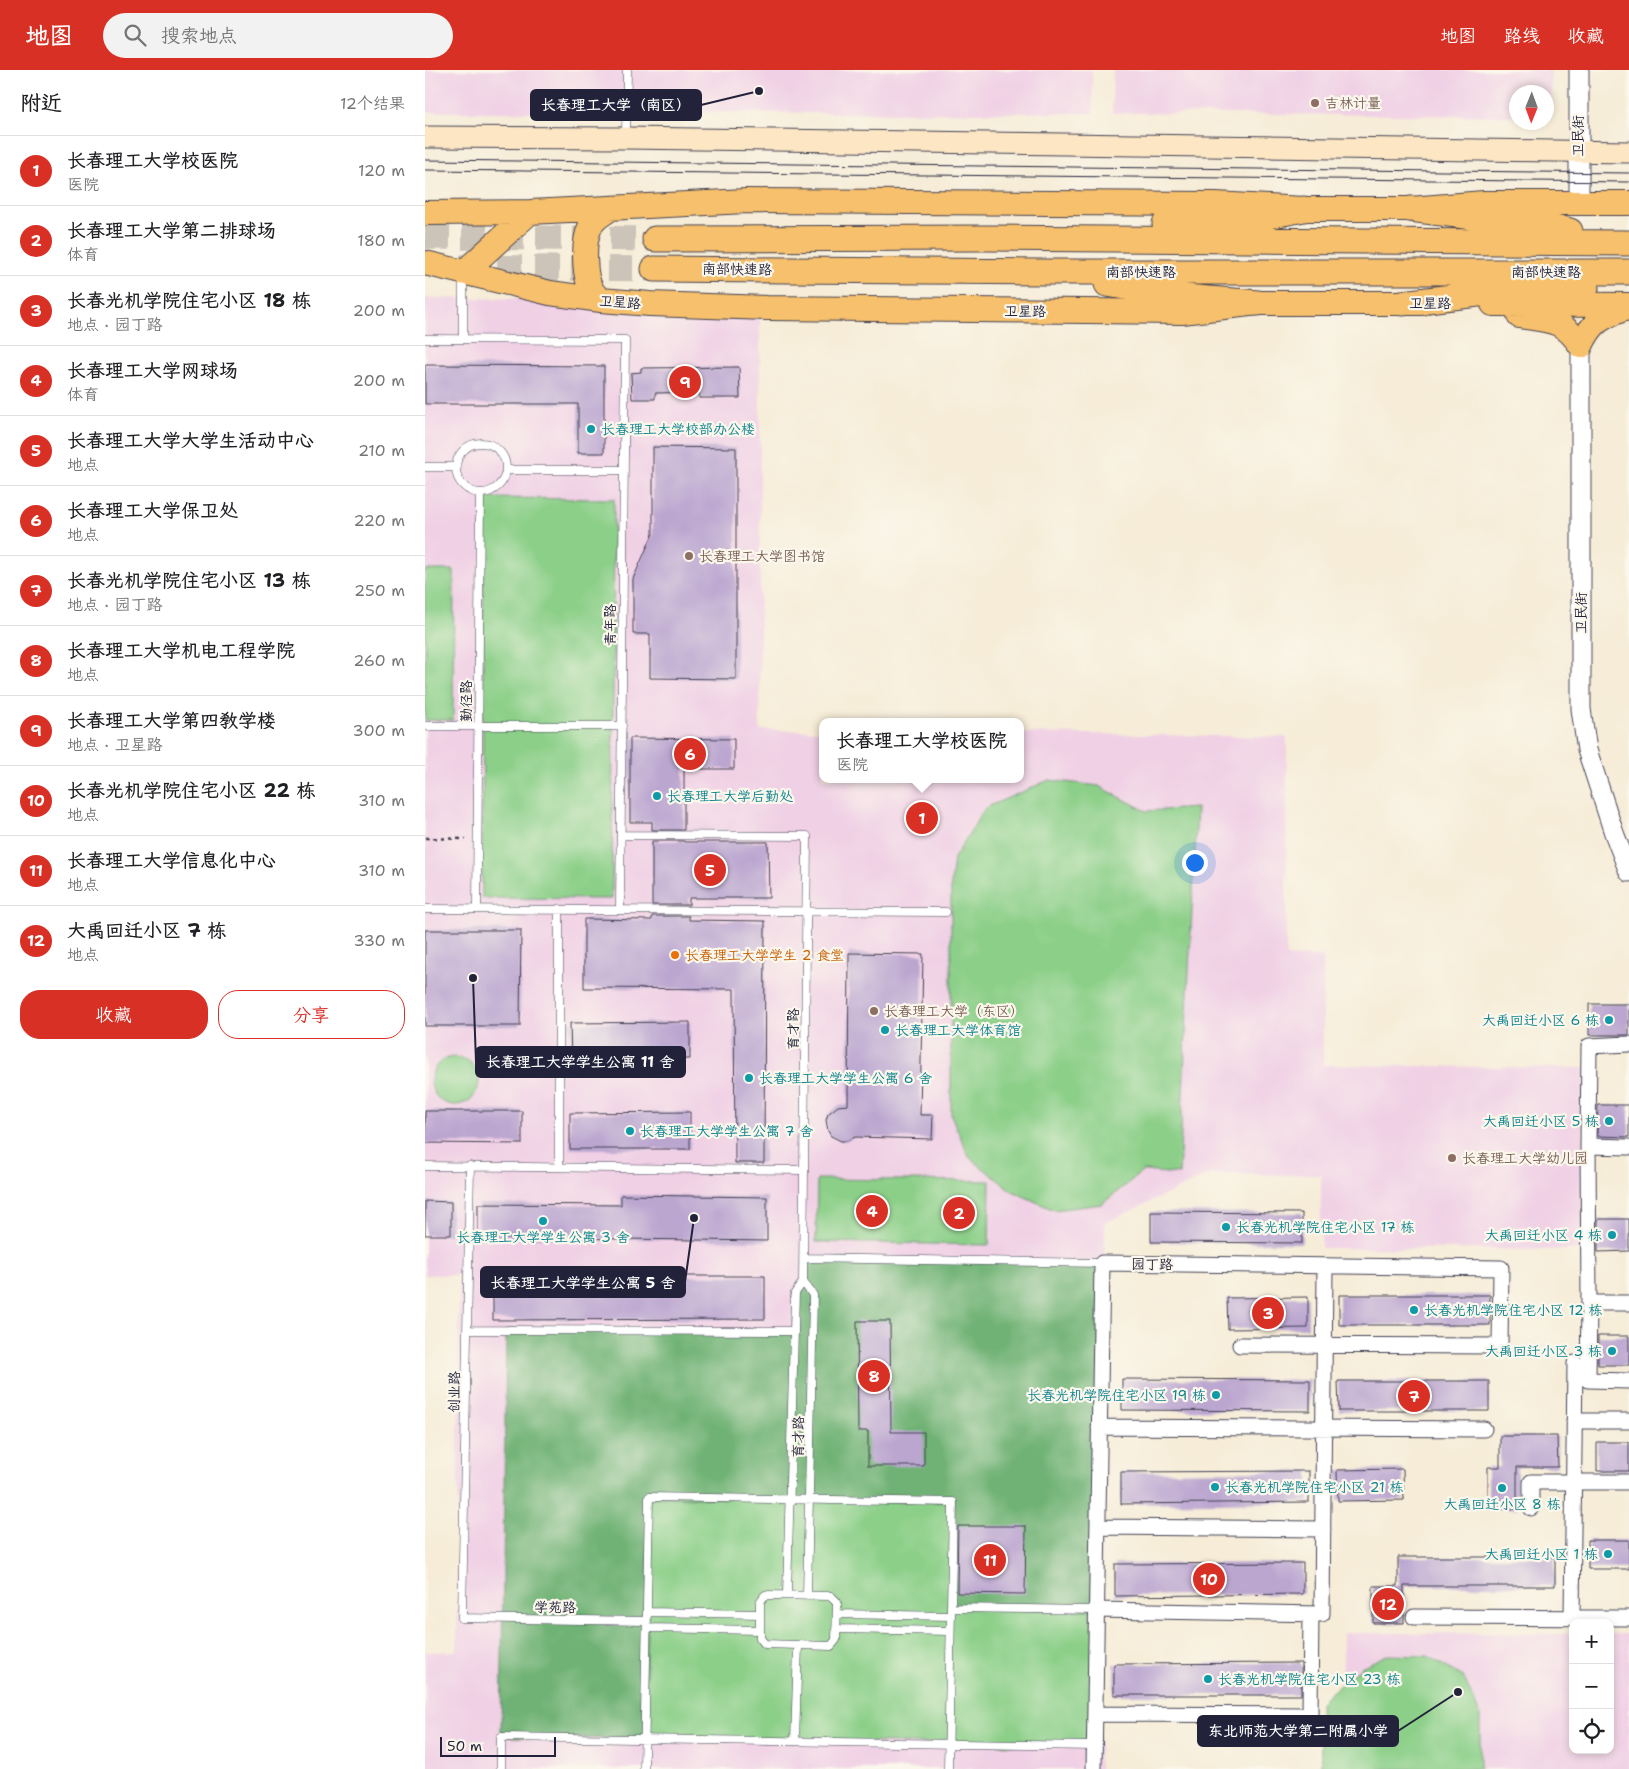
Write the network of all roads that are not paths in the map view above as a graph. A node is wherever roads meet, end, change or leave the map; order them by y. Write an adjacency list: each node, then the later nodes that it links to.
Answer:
1 (627, 70): 4 (lane)
2 (1579, 70): 5 (street, 卫民街)
3 (425, 137): 4 (main road)
4 (626, 138): 5 (main road)
5 (1578, 152): 6 (main road); 7 (street, 卫民街)
6 (1629, 152)
7 (1579, 202): 8 (main road); 11 (main road)
8 (1629, 203)
9 (610, 209): 10 (main road); 12 (main road); 23 (main road)
10 (1304, 209): 11 (main road); 14 (highway)
11 (1410, 209): 16 (highway)
12 (529, 212): 13 (main road); 19 (main road)
13 (425, 213)
14 (985, 238): 15 (highway, 南部快速路); 16 (highway, 南部快速路)
15 (655, 239)
16 (1624, 243)
17 (425, 263): 19 (main road, 卫星路)
18 (654, 269): 20 (highway, 南部快速路)
19 (463, 272): 23 (main road, 卫星路); 29 (lane)
20 (1043, 272): 21 (highway, 南部快速路); 24 (highway)
21 (1629, 272)
22 (1629, 281): 25 (highway)
23 (601, 300): 24 (main road, 卫星路)
24 (1258, 303): 25 (main road, 卫星路)
25 (1402, 303): 26 (main road, 卫星路)
26 (1479, 304): 27 (main road, 卫星路); 30 (main road)
27 (1629, 306): 30 (main road)
28 (425, 339): 29 (lane)
29 (463, 339): 34 (lane, 青年路)
30 (1581, 346): 40 (street, 卫民街)
31 (425, 467): 32 (lane)
32 (457, 467): 33 (lane); 35 (lane)
33 (506, 470): 34 (lane); 35 (lane)
34 (624, 470): 38 (lane, 青年路)
35 (481, 493): 37 (lane, 勤径路)
36 (425, 726): 37 (lane)
37 (479, 726): 38 (lane); 42 (lane, 勤径路)
38 (622, 726): 39 (lane, 青年路)
39 (621, 835): 44 (lane, 青年路); 45 (lane, 育才路)
40 (1629, 872)
41 (425, 909): 42 (lane)
42 (477, 909): 43 (lane)
43 (559, 909): 44 (lane); 52 (lane)
44 (620, 910): 45 (lane)
45 (806, 912): 46 (lane); 53 (lane, 育才路)
46 (946, 912)
47 (1629, 1044): 48 (street)
48 (1587, 1146): 49 (street); 58 (street)
49 (1629, 1147)
50 (425, 1166): 51 (lane)
51 (470, 1166): 52 (lane); 60 (lane, 创业路)
52 (559, 1167): 53 (lane)
53 (804, 1170): 54 (lane, 育才路)
54 (804, 1258): 55 (lane, 园丁路); 57 (lane, 育才路)
55 (1102, 1263): 56 (street, 园丁路); 68 (street)
56 (1325, 1266): 63 (street); 63 (street, 园丁路)
57 (803, 1282): 61 (lane, 育才路); 74 (lane, 育才路)
58 (1589, 1303): 59 (street); 65 (street)
59 (1629, 1303)
60 (467, 1330): 61 (lane); 87 (lane, 创业路)
61 (794, 1331): 73 (lane, 育才路)
62 (1240, 1345): 63 (street)
63 (1325, 1345): 69 (street)
64 (1575, 1364): 66 (street)
65 (1629, 1380)
66 (1575, 1421): 67 (street); 71 (street)
67 (1629, 1421)
68 (1099, 1427): 69 (street); 76 (street)
69 (1324, 1429): 70 (street); 77 (street)
70 (1484, 1429)
71 (1574, 1482): 72 (street); 75 (street); 86 (street)
72 (1629, 1482)
73 (790, 1499): 74 (lane); 78 (lane, 育才路); 89 (lane)
74 (809, 1500): 79 (lane, 育才路); 81 (lane)
75 (1531, 1508)
76 (1098, 1527): 77 (street); 80 (street)
77 (1323, 1529): 84 (street)
78 (787, 1595): 79 (lane); 82 (lane)
79 (807, 1596): 83 (lane)
80 (1097, 1610): 81 (lane); 84 (street); 94 (street)
81 (951, 1612): 83 (lane); 92 (lane)
82 (760, 1614): 89 (lane, 学苑路); 91 (lane)
83 (837, 1614): 90 (lane)
84 (1311, 1614): 94 (street)
85 (1414, 1617): 86 (street)
86 (1572, 1617): 88 (street)
87 (462, 1618): 89 (lane, 学苑路)
88 (1629, 1618)
89 (647, 1620): 91 (lane, 学苑路); 95 (lane)
90 (836, 1629): 92 (lane); 93 (lane)
91 (760, 1630): 93 (lane)
92 (950, 1631): 97 (lane)
93 (798, 1645): 96 (lane)
94 (1095, 1714): 98 (street)
95 (645, 1739): 96 (lane); 99 (lane); 100 (lane)
96 (795, 1742): 97 (lane)
97 (949, 1744): 98 (lane); 101 (lane)
98 (1095, 1746): 102 (street)
99 (501, 1769)
100 (645, 1769)
101 (948, 1769)
102 (1094, 1769)

